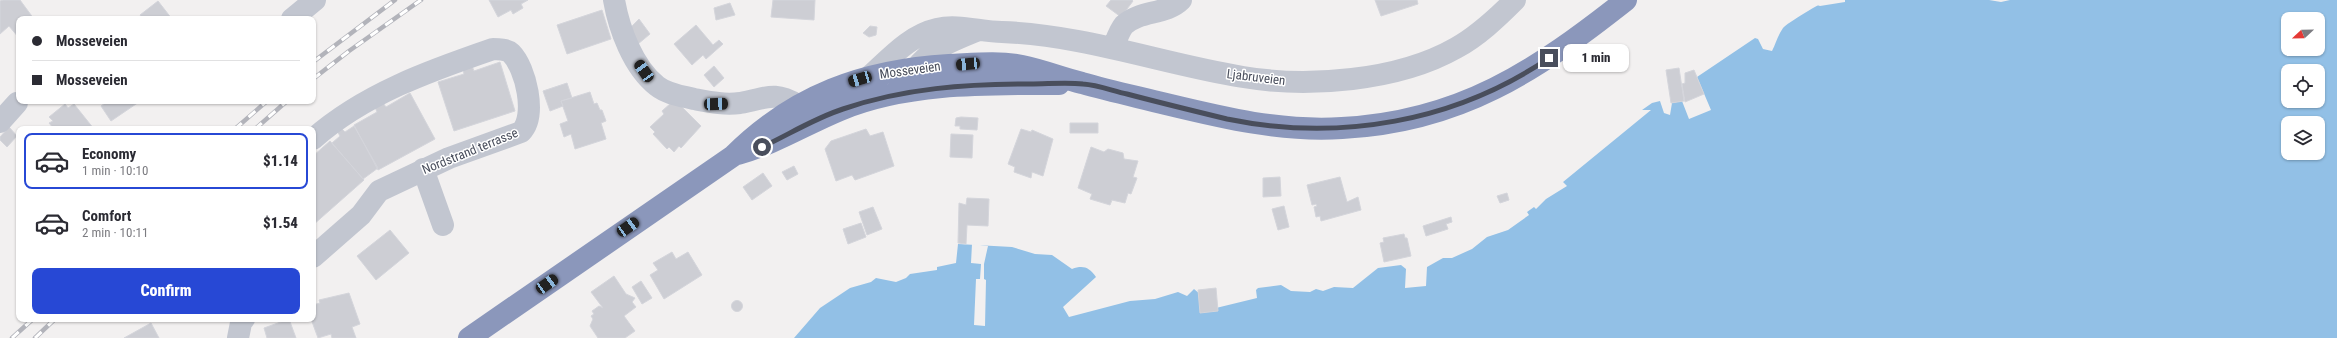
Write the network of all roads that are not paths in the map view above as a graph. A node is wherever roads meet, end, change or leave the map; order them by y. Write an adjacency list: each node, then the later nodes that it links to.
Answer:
1 (315, 0): 6 (street)
2 (614, 0): 14 (street)
3 (1181, 0): 8 (street)
4 (1515, 0): 8 (street, Ljabruveien)
5 (1626, 0): 11 (highway, Mosseveien)
6 (296, 16)
7 (980, 30): 8 (street, Ljabruveien); 9 (street, Ljabruveien); 10 (street, Ljabruveien)
8 (1113, 48)
9 (915, 67): 10 (highway, Mosseveien); 11 (highway, Mosseveien); 12 (street, Ljabruveien)
10 (870, 76): 14 (highway, Mosseveien)
11 (1084, 84): 12 (highway, Mosseveien)
12 (908, 93): 17 (highway, Mosseveien)
13 (16, 104): 15 (street)
14 (798, 105): 17 (highway, Mosseveien)
15 (0, 122)
16 (316, 137): 18 (street, Nordstrand terrasse)
17 (733, 156): 23 (highway, Mosseveien)
18 (423, 169): 19 (street); 20 (street, Nordstrand terrasse)
19 (442, 225)
20 (316, 254)
21 (241, 322): 22 (street)
22 (238, 338)
23 (469, 338)

